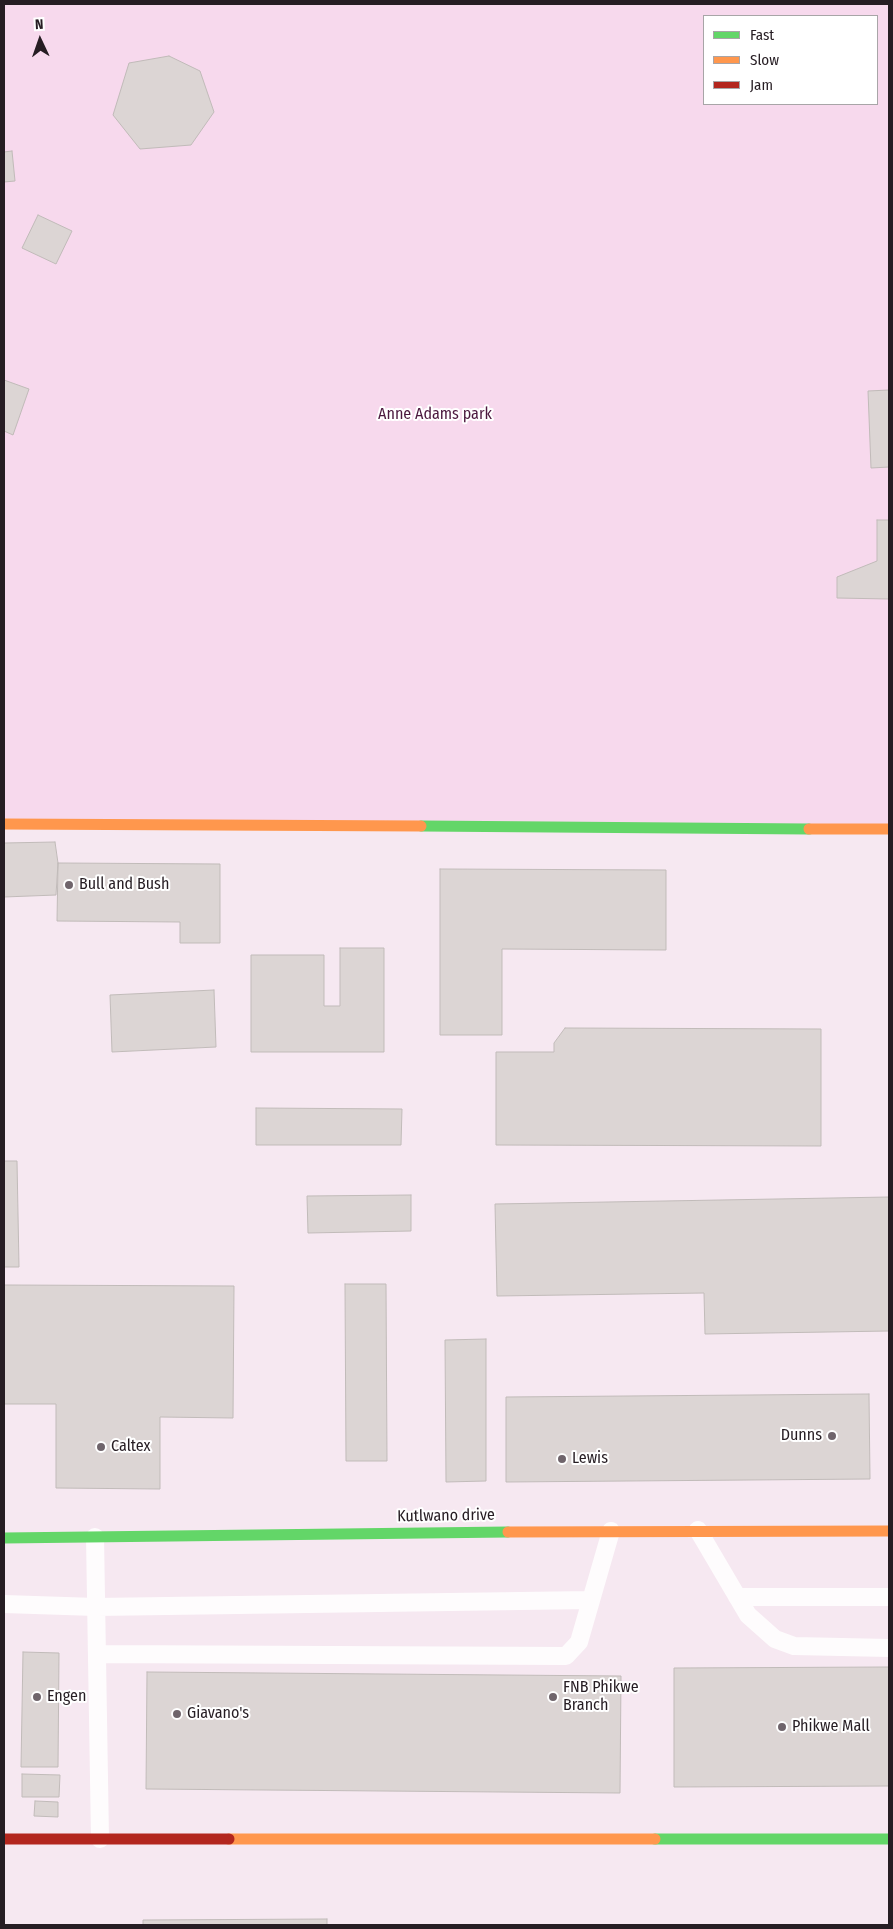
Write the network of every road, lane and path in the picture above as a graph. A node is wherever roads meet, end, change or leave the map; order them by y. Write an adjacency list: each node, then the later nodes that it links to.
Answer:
1 (4, 824): 2 (street)
2 (889, 829)
3 (698, 1530): 4 (street, Kutlwano drive); 5 (street, Kutlwano drive); 8 (lane)
4 (611, 1531): 6 (street, Kutlwano drive); 10 (lane)
5 (889, 1532)
6 (95, 1537): 7 (street, Kutlwano drive); 12 (lane)
7 (4, 1538)
8 (737, 1597): 9 (lane); 13 (lane)
9 (889, 1597)
10 (591, 1600): 12 (lane); 14 (lane)
11 (4, 1604): 12 (lane)
12 (96, 1607): 14 (lane)
13 (889, 1648)
14 (97, 1654): 16 (lane)
15 (4, 1839): 16 (street)
16 (100, 1839): 17 (street)
17 (889, 1839)

